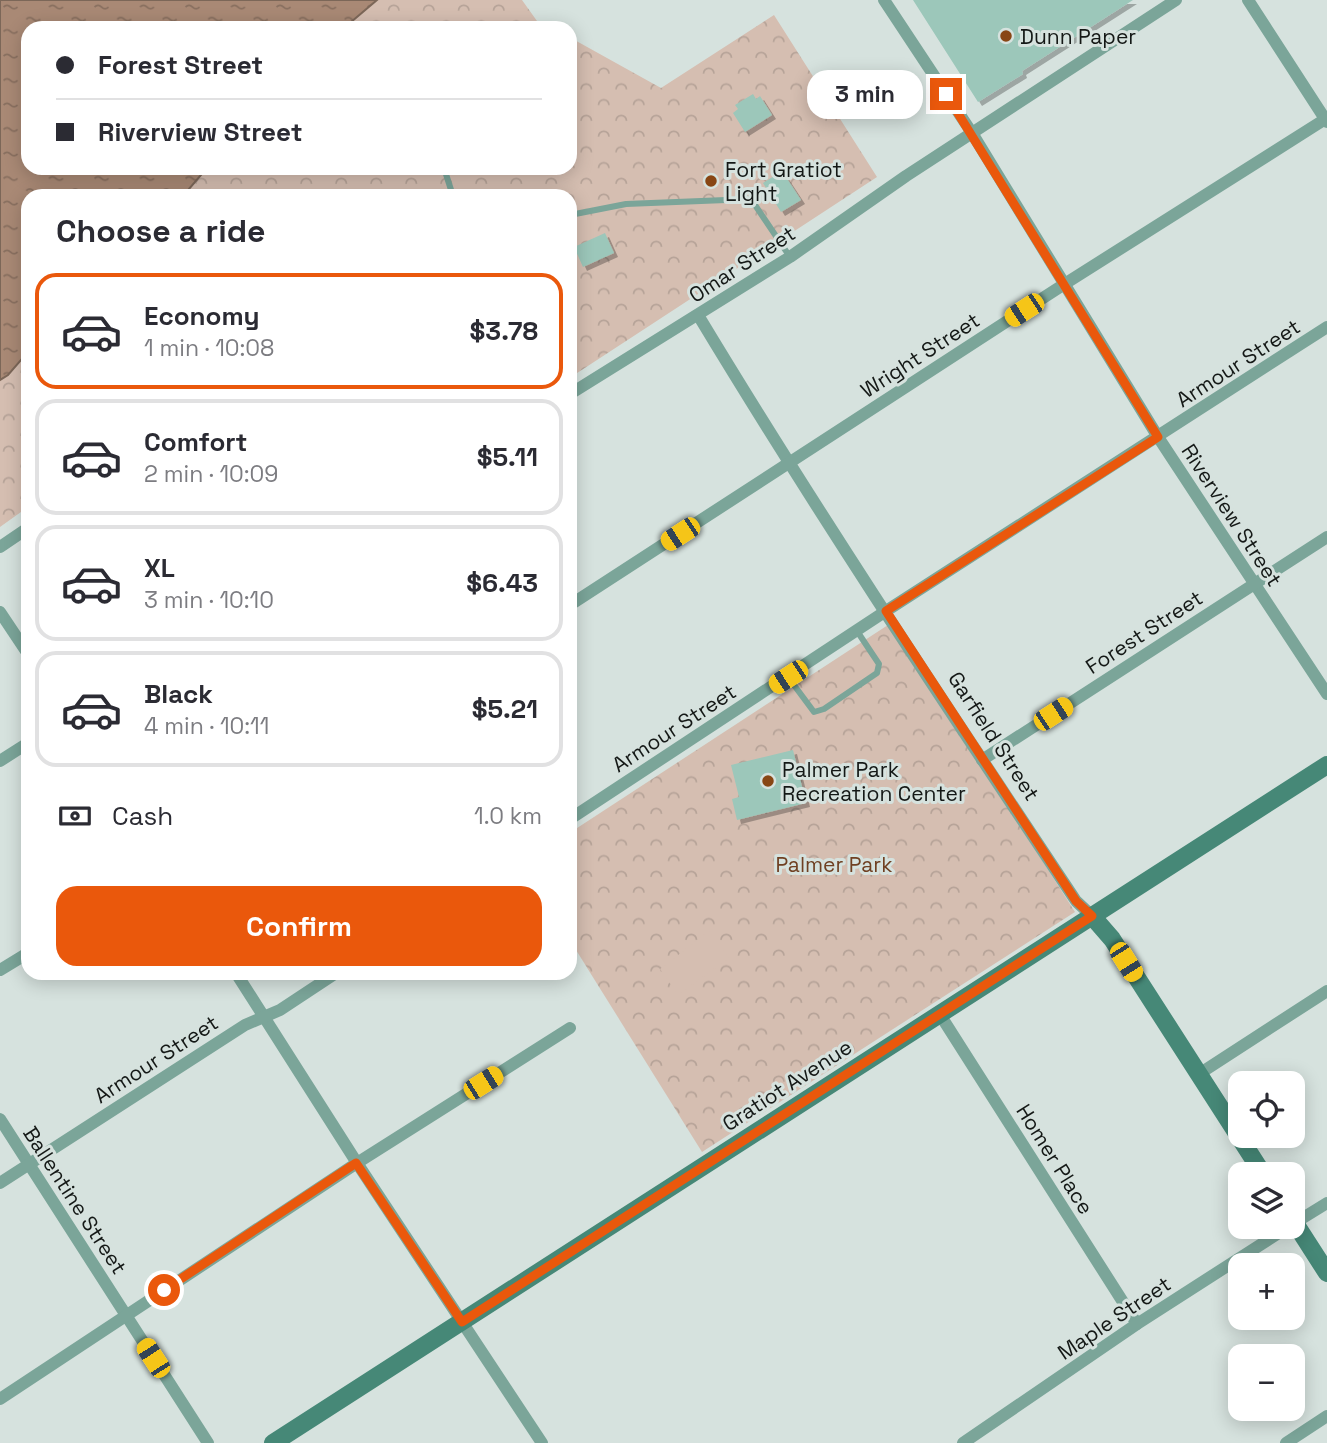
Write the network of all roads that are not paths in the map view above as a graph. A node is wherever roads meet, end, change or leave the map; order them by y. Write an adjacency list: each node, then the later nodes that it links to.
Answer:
1 (884, 0): 5 (street, Riverview Street)
2 (1176, 0): 5 (street, Omar Street)
3 (1248, 0): 4 (street)
4 (1326, 120): 8 (street, Wright Street)
5 (972, 133): 7 (street, Omar Street); 8 (street, Riverview Street)
6 (577, 214): 7 (lane)
7 (790, 257): 9 (street, Omar Street)
8 (1063, 285): 12 (street, Riverview Street); 13 (street, Wright Street)
9 (698, 315): 11 (street, Omar Street); 13 (street, Garfield Street)
10 (1327, 327): 12 (street, Armour Street)
11 (577, 389)
12 (1158, 437): 17 (street, Riverview Street); 19 (street, Armour Street)
13 (788, 464): 18 (street, Wright Street); 19 (street, Garfield Street)
14 (21, 533): 16 (street)
15 (1327, 537): 17 (street, Forest Street)
16 (0, 547)
17 (1255, 584): 24 (street, Riverview Street); 26 (street, Forest Street)
18 (577, 600)
19 (886, 611): 21 (street, Armour Street); 26 (street, Garfield Street)
20 (0, 612): 22 (street)
21 (857, 631): 23 (street, Armour Street); 23 (lane)
22 (21, 644)
23 (788, 677): 29 (street, Armour Street)
24 (1327, 694)
25 (21, 748): 27 (street)
26 (982, 760): 30 (street, Garfield Street)
27 (0, 761)
28 (1327, 765): 30 (street, Gratiot Avenue)
29 (577, 814)
30 (1092, 916): 36 (street, Gratiot Avenue); 39 (street, Garfield Street)
31 (21, 957): 32 (street)
32 (0, 970)
33 (240, 980): 37 (street)
34 (326, 980): 37 (street, Armour Street)
35 (1327, 991): 39 (street)
36 (940, 1013): 51 (street, Gratiot Avenue); 52 (street, Homer Place)
37 (264, 1017): 42 (street); 43 (street, Armour Street)
38 (570, 1028): 42 (street)
39 (1199, 1074): 41 (street, Garfield Street)
40 (0, 1119): 43 (street, Ballentine Street)
41 (1255, 1162)
42 (356, 1163): 50 (street); 51 (street)
43 (29, 1164): 44 (street, Armour Street); 50 (street, Ballentine Street)
44 (0, 1183)
45 (1327, 1203): 46 (street, Maple Street)
46 (1305, 1217)
47 (1270, 1239): 52 (street, Maple Street)
48 (1303, 1239): 49 (street)
49 (1327, 1273)
50 (126, 1315): 53 (street); 55 (street, Ballentine Street)
51 (462, 1322): 56 (street, Gratiot Avenue); 57 (street)
52 (1138, 1324): 58 (street, Maple Street)
53 (0, 1399)
54 (1327, 1416): 59 (street)
55 (208, 1443)
56 (272, 1443)
57 (542, 1443)
58 (964, 1443)
59 (1286, 1443)

